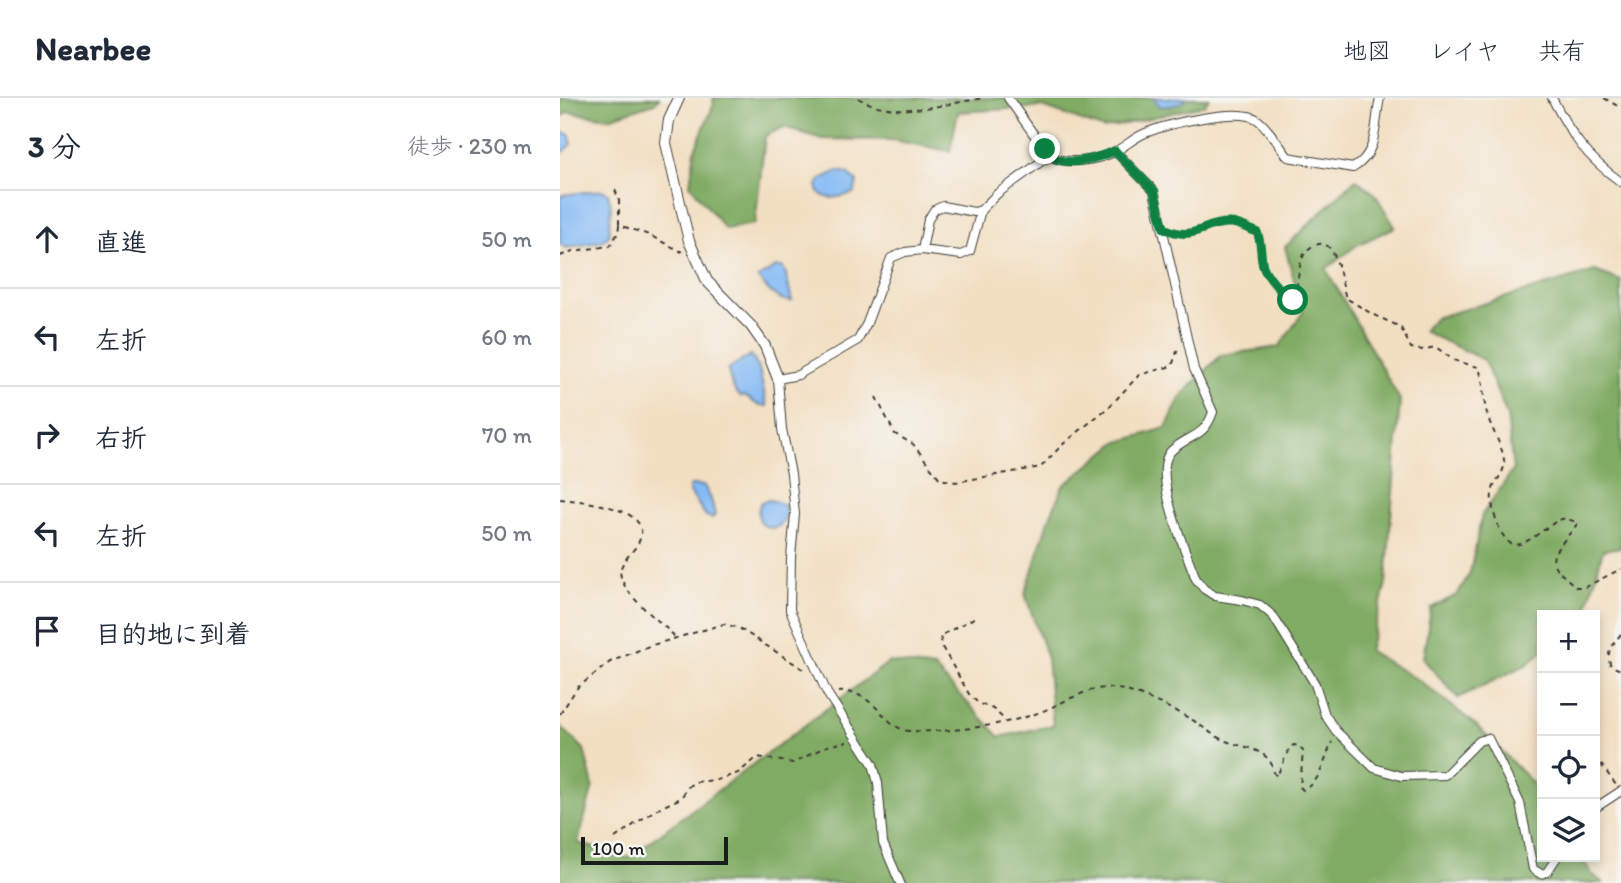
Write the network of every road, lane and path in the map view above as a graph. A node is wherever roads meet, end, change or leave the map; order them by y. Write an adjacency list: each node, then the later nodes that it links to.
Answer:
1 (679, 98): 18 (street)
2 (858, 98): 3 (path)
3 (985, 98)
4 (1008, 98): 10 (street)
5 (1380, 98): 9 (street)
6 (1552, 98): 11 (street)
7 (1604, 98): 8 (path)
8 (1621, 108)
9 (1115, 151): 10 (street); 15 (street)
10 (1049, 156): 13 (street)
11 (1621, 182)
12 (615, 190): 14 (path)
13 (981, 210): 16 (street); 16 (street)
14 (619, 225): 17 (path); 18 (path)
15 (1164, 228): 19 (street); 23 (path)
16 (922, 250): 20 (street)
17 (560, 256)
18 (696, 258): 20 (street)
19 (1185, 328): 21 (path); 32 (street)
20 (778, 379): 28 (street)
21 (876, 397)
22 (560, 499): 26 (path)
23 (1621, 569)
24 (974, 618): 31 (path)
25 (1621, 634): 27 (path)
26 (676, 638): 28 (path); 30 (path)
27 (1621, 670)
28 (822, 681): 29 (street)
29 (827, 693): 31 (path); 33 (street)
30 (560, 714)
31 (1006, 721): 32 (path)
32 (1336, 731): 38 (street)
33 (859, 742): 37 (path); 39 (street)
34 (1600, 762): 35 (path)
35 (1621, 791): 36 (street)
36 (1600, 805)
37 (615, 838)
38 (1554, 862)
39 (900, 883)

